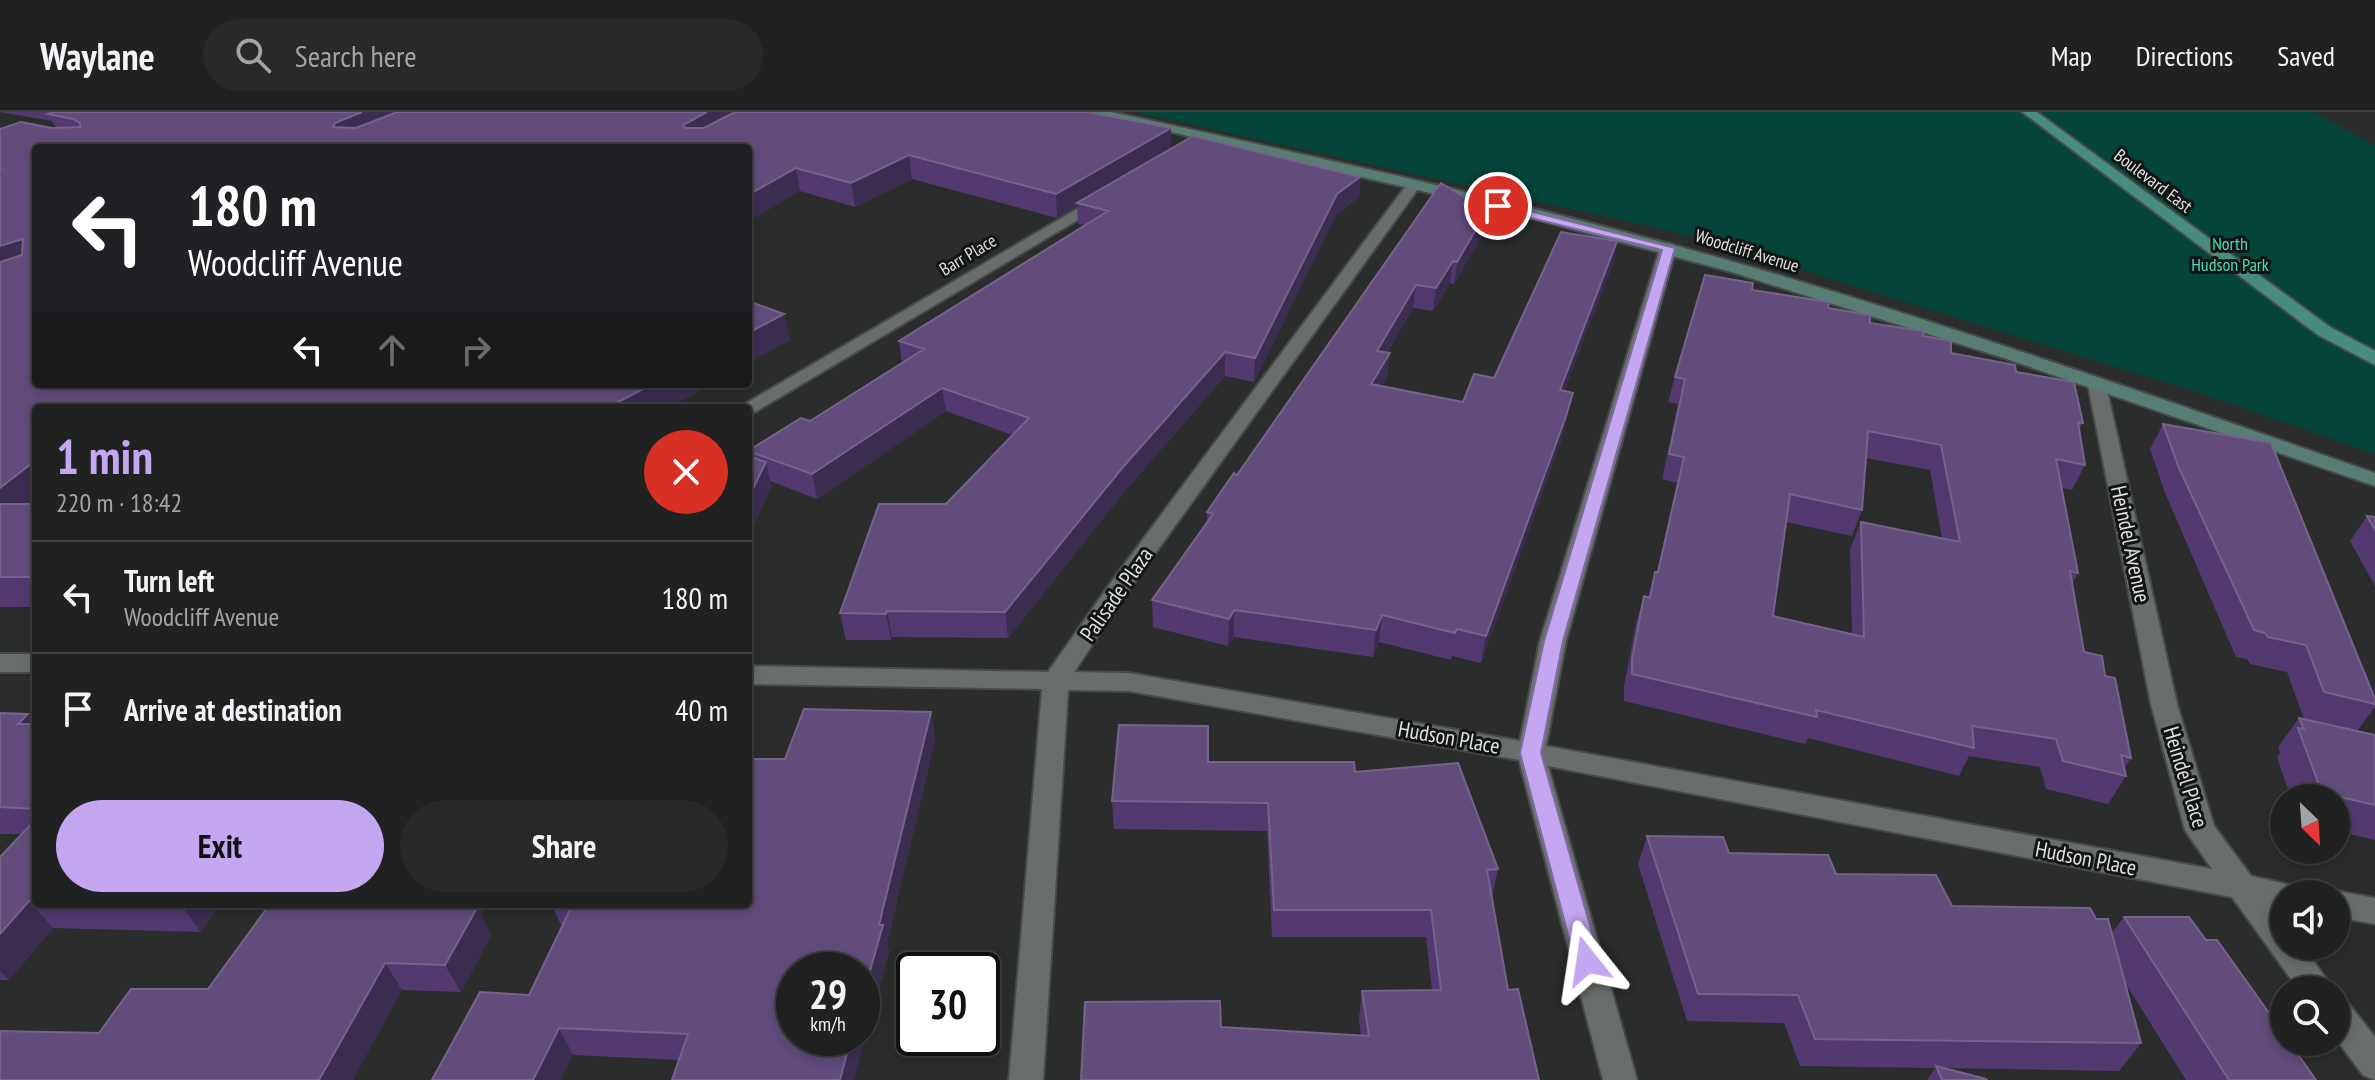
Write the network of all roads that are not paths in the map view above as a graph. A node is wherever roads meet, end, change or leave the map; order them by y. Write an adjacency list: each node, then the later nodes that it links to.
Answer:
1 (1093, 112): 3 (main road, Woodcliff Avenue)
2 (2029, 112): 8 (main road, Boulevard East)
3 (1208, 137): 4 (street); 5 (main road, Woodcliff Avenue)
4 (1182, 152)
5 (1413, 186): 7 (main road, Woodcliff Avenue); 15 (street, Palisade Plaza)
6 (1117, 190): 10 (street, Barr Place)
7 (1668, 248): 9 (main road, Woodcliff Avenue); 17 (street)
8 (2375, 359)
9 (2098, 385): 11 (main road, Woodcliff Avenue); 16 (street, Heindel Avenue)
10 (752, 406)
11 (2375, 480)
12 (0, 663): 13 (street)
13 (32, 663)
14 (752, 675): 15 (street, Hudson Place)
15 (1056, 680): 17 (street, Hudson Place); 27 (street, Palisade Plaza)
16 (2164, 704): 18 (street, Heindel Place)
17 (1531, 753): 18 (street, Hudson Place); 28 (street)
18 (2239, 887): 19 (street, Hudson Place); 22 (street, Heindel Place)
19 (2270, 893)
20 (2350, 907): 21 (street)
21 (2375, 911)
22 (2270, 928)
23 (2295, 960): 24 (street, Heindel Place)
24 (2307, 976)
25 (2350, 1031): 26 (street)
26 (2375, 1064)
27 (1026, 1080)
28 (1620, 1080)

